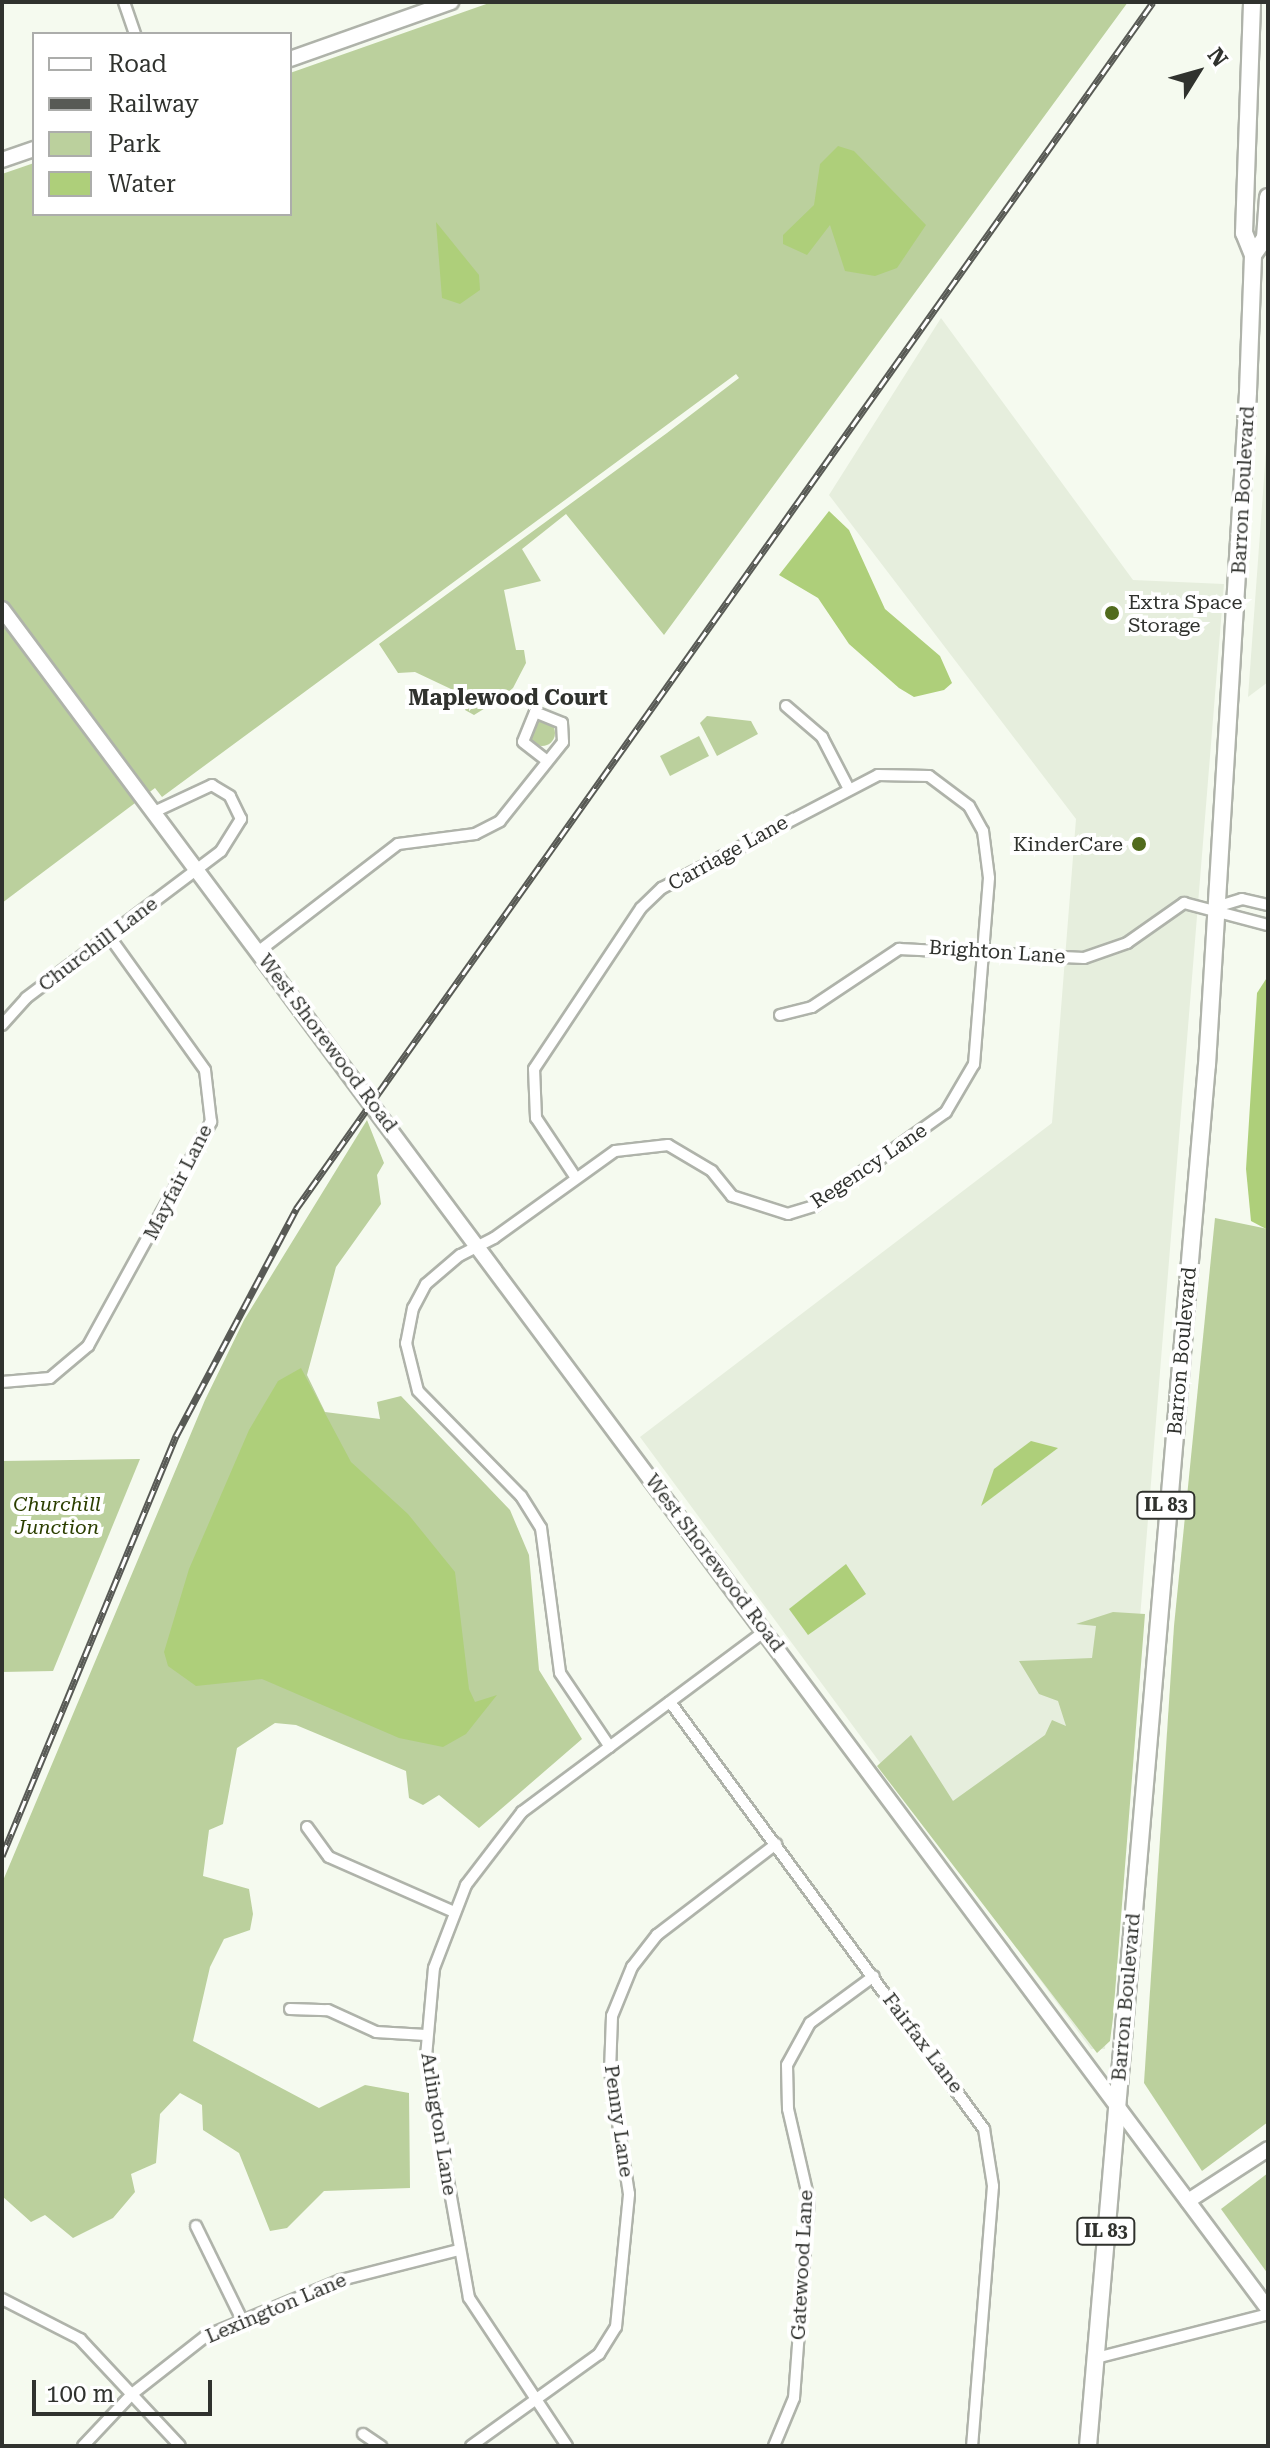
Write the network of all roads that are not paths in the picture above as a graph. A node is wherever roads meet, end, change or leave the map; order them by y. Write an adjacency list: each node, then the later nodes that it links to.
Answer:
1 (124, 2): 4 (street)
2 (451, 2): 5 (main road)
3 (1252, 2): 9 (main road, Barron Boulevard / IL 83)
4 (134, 32)
5 (292, 58)
6 (32, 150): 7 (main road)
7 (2, 160)
8 (1268, 197): 9 (main road, Barron Boulevard)
9 (1253, 255): 17 (main road, Barron Boulevard / IL 83)
10 (2, 609): 14 (main road, West Shorewood Road)
11 (786, 706): 13 (street)
12 (546, 760): 12 (street); 20 (street)
13 (849, 789): 21 (street, Carriage Lane); 24 (street, Carriage Lane)
14 (157, 815): 15 (main road, West Shorewood Road); 15 (street, Churchill Lane)
15 (198, 870): 19 (street, Churchill Lane); 20 (main road, West Shorewood Road)
16 (1268, 905): 17 (street)
17 (1216, 907): 18 (street); 21 (street, Brighton Lane); 36 (main road, Barron Boulevard / IL 83)
18 (1268, 925)
19 (109, 936): 23 (street, Churchill Lane); 26 (street, Mayfair Lane)
20 (259, 951): 25 (main road, West Shorewood Road)
21 (983, 951): 22 (street, Brighton Lane); 24 (street, Regency Lane)
22 (780, 1015)
23 (2, 1025)
24 (576, 1178): 25 (street, Regency Lane)
25 (480, 1245): 27 (main road, West Shorewood Road); 29 (street, Regency Lane)
26 (2, 1382)
27 (765, 1631): 28 (street, Arlington Lane); 36 (main road, West Shorewood Road)
28 (670, 1702): 29 (street, Arlington Lane); 31 (street, Fairfax Lane)
29 (610, 1747): 32 (street, Arlington Lane)
30 (307, 1827): 32 (street)
31 (776, 1844): 33 (street, Fairfax Lane); 47 (street, Penny Lane)
32 (454, 1912): 35 (street, Arlington Lane)
33 (874, 1976): 54 (street, Gatewood Lane); 55 (street, Fairfax Lane)
34 (290, 2009): 35 (street)
35 (426, 2035): 41 (street, Arlington Lane)
36 (1117, 2104): 39 (main road, West Shorewood Road); 45 (main road, Barron Boulevard / IL 83)
37 (1268, 2149): 39 (main road)
38 (1268, 2157): 39 (main road)
39 (1191, 2205): 43 (main road, West Shorewood Road)
40 (196, 2226): 44 (street)
41 (459, 2250): 44 (street, Lexington Lane); 47 (street, Arlington Lane)
42 (2, 2299): 46 (street)
43 (1268, 2311): 45 (street)
44 (242, 2320): 46 (street, Lexington Lane)
45 (1096, 2358): 56 (main road, Barron Boulevard / IL 83)
46 (132, 2394): 49 (street, Lexington Lane); 50 (street)
47 (535, 2400): 52 (street, Penny Lane); 53 (street, Arlington Lane)
48 (363, 2434): 51 (street)
49 (83, 2446)
50 (180, 2446)
51 (381, 2446)
52 (471, 2446)
53 (567, 2446)
54 (774, 2446)
55 (972, 2446)
56 (1088, 2446)

